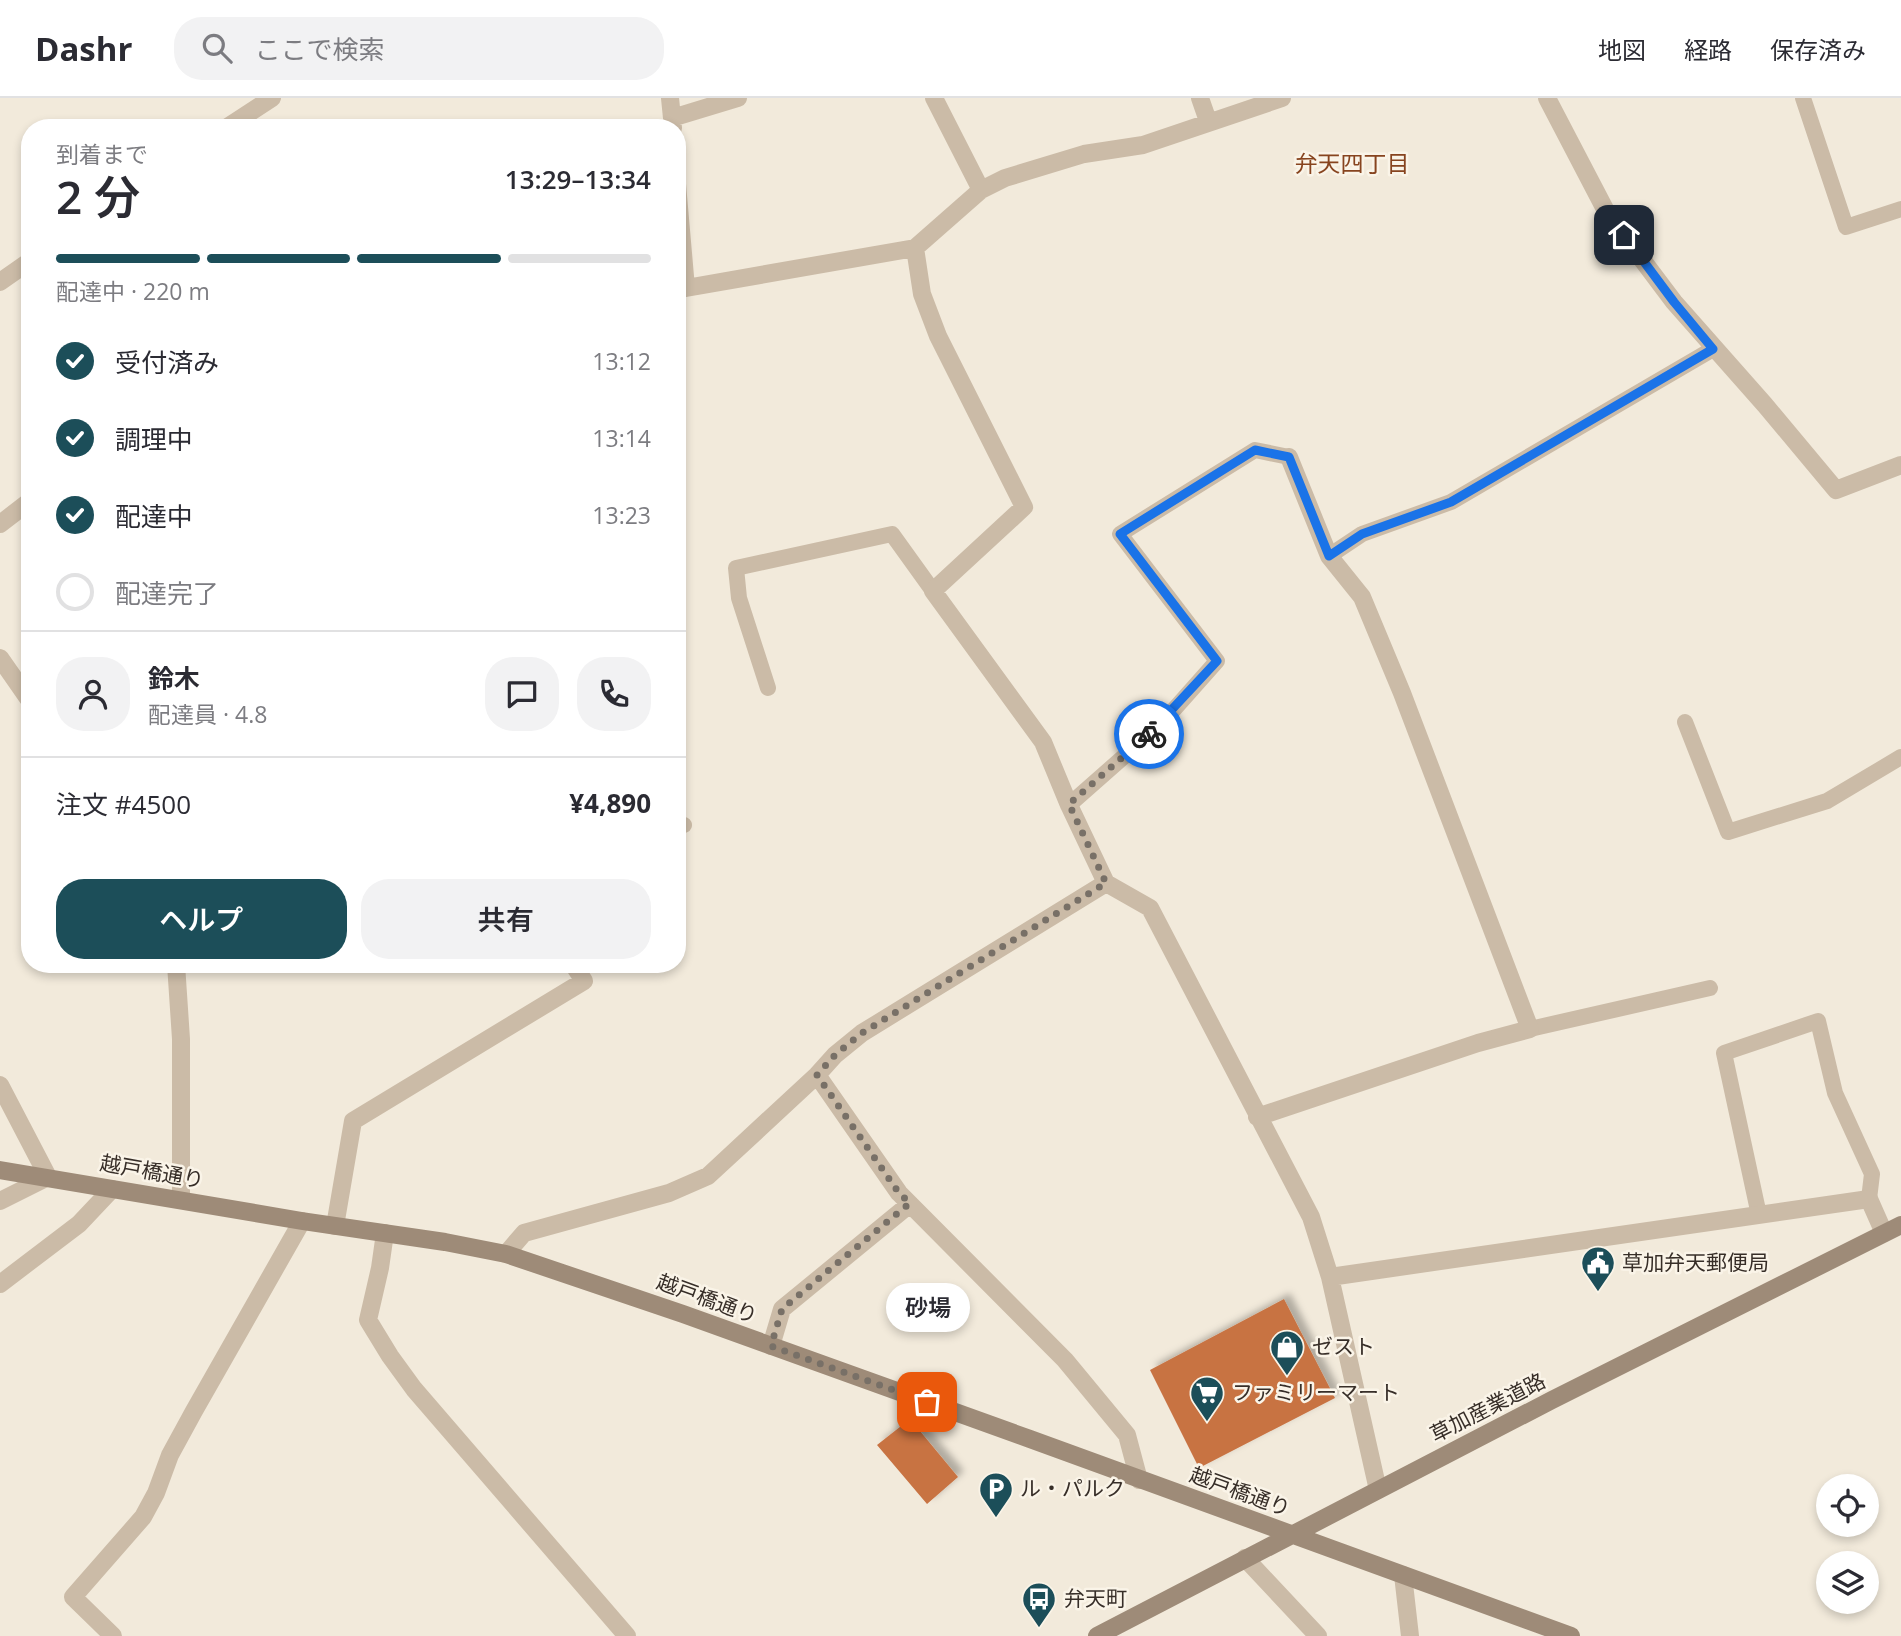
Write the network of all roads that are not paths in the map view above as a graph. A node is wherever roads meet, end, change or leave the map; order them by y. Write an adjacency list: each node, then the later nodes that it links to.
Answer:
1 (271, 98): 9 (street)
2 (670, 98): 10 (street)
3 (738, 98): 11 (street)
4 (934, 98): 13 (street)
5 (1199, 98): 12 (street)
6 (1282, 98): 12 (street)
7 (1547, 98): 19 (street)
8 (1803, 98): 14 (lane)
9 (240, 119)
10 (672, 119)
11 (683, 119)
12 (1208, 121): 13 (street)
13 (981, 190): 15 (street)
14 (1901, 209)
15 (915, 248): 18 (street); 25 (street)
16 (21, 267): 17 (street)
17 (0, 282)
18 (686, 288)
19 (1713, 349): 21 (street); 24 (lane)
20 (1289, 457): 24 (street); 31 (lane)
21 (1901, 465)
22 (21, 508): 23 (street)
23 (0, 524)
24 (1329, 556): 36 (street)
25 (933, 591): 28 (lane); 31 (street)
26 (0, 658): 27 (street)
27 (21, 688)
28 (768, 688)
29 (1685, 722): 30 (lane)
30 (1901, 757)
31 (1069, 804): 32 (street)
32 (1106, 883): 37 (street); 39 (street)
33 (177, 973): 44 (street)
34 (579, 973): 49 (street)
35 (1710, 988): 36 (lane)
36 (1530, 1029): 39 (street)
37 (817, 1075): 46 (street); 53 (street)
38 (0, 1085): 41 (street)
39 (1257, 1117): 54 (street)
40 (0, 1170): 41 (street, 越戸橋通り)
41 (48, 1177): 42 (street, 越戸橋通り); 45 (street)
42 (112, 1189): 44 (street, 越戸橋通り); 55 (street)
43 (1869, 1199): 47 (street); 47 (lane); 52 (street)
44 (181, 1200): 48 (street, 越戸橋通り)
45 (0, 1201)
46 (910, 1203): 56 (street); 57 (street)
47 (1759, 1215): 54 (street)
48 (302, 1221): 49 (street, 越戸橋通り); 62 (street)
49 (335, 1226): 51 (street, 越戸橋通り)
50 (1901, 1226): 52 (street, 草加産業道路)
51 (385, 1233): 53 (street, 越戸橋通り); 63 (street)
52 (1884, 1233): 58 (street, 草加産業道路)
53 (506, 1254): 56 (street, 越戸橋通り)
54 (1330, 1277): 58 (street)
55 (0, 1284)
56 (771, 1346): 57 (street, 越戸橋通り)
57 (1139, 1479): 59 (street, 越戸橋通り)
58 (1378, 1490): 59 (street, 草加産業道路)
59 (1291, 1535): 60 (street, 草加産業道路); 61 (street, 越戸橋通り)
60 (1245, 1558): 64 (street, 草加産業道路); 65 (street)
61 (1403, 1575): 66 (street); 67 (street, 越戸橋通り)
62 (113, 1636)
63 (627, 1636)
64 (1097, 1636)
65 (1318, 1636)
66 (1410, 1636)
67 (1571, 1636)

